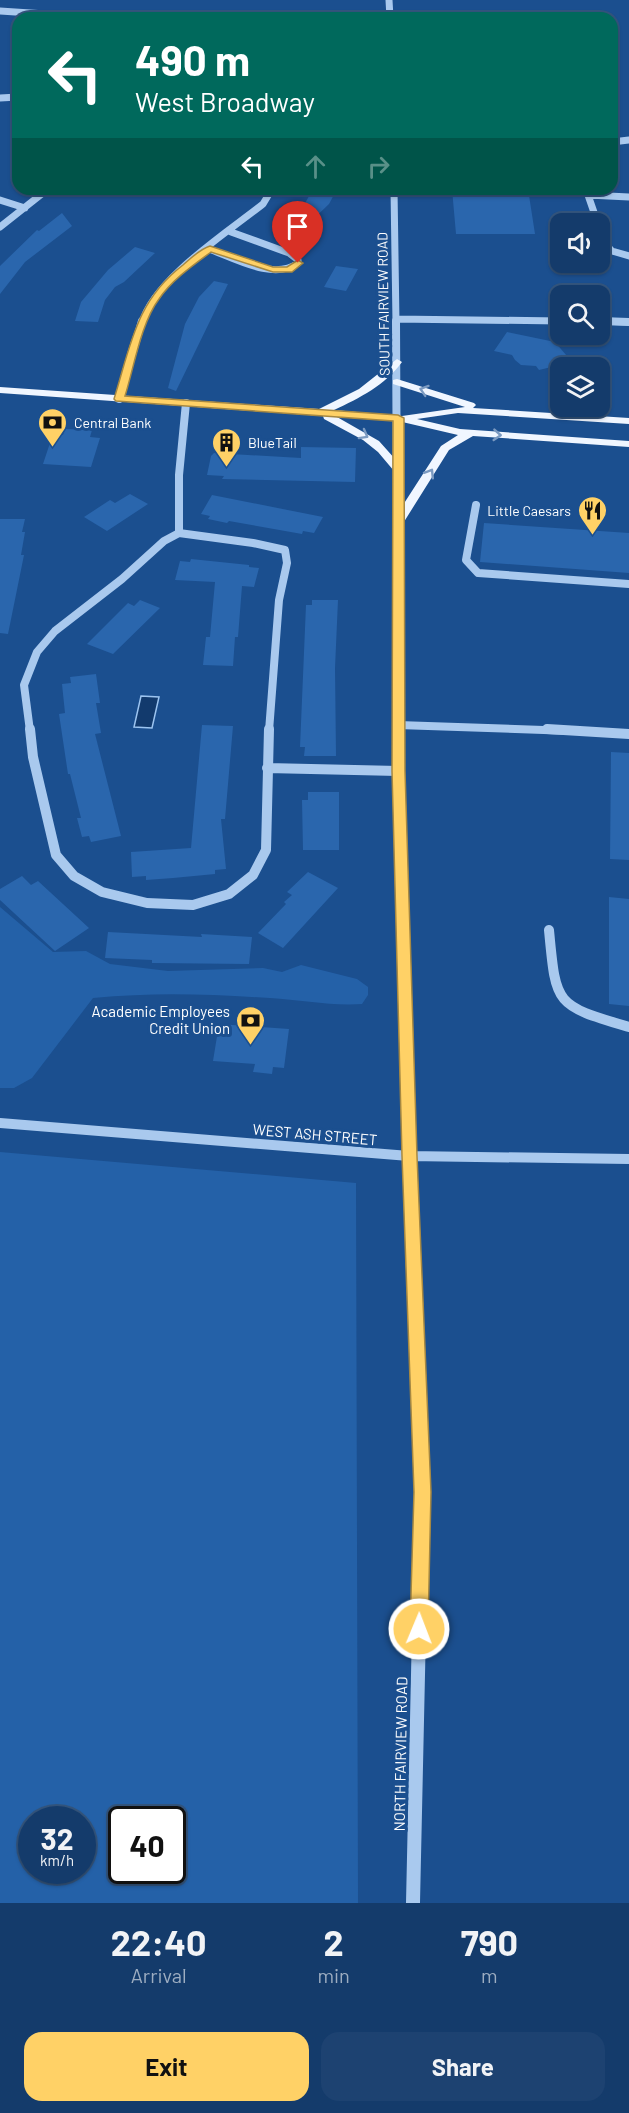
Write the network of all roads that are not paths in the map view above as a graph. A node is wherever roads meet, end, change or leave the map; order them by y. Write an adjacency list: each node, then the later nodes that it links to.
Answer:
1 (0, 11): 2 (street)
2 (15, 12)
3 (40, 195): 9 (street)
4 (268, 195): 13 (street)
5 (394, 195): 17 (street, SOUTH FAIRVIEW ROAD)
6 (588, 195): 7 (street); 10 (street)
7 (629, 197)
8 (0, 200): 9 (street)
9 (25, 207): 11 (street)
10 (594, 213)
11 (3, 220): 12 (street)
12 (0, 227)
13 (231, 232): 14 (street); 14 (street)
14 (210, 249): 24 (street)
15 (610, 249): 16 (street)
16 (629, 256)
17 (396, 320): 18 (street); 21 (street, SOUTH FAIRVIEW ROAD)
18 (550, 321)
19 (610, 321): 20 (street)
20 (629, 322)
21 (397, 362): 22 (street, SOUTH FAIRVIEW ROAD); 27 (main road)
22 (398, 382): 26 (main road, one-way to 22); 28 (street, SOUTH FAIRVIEW ROAD)
23 (0, 390): 24 (main road)
24 (119, 399): 25 (main road)
25 (186, 404): 27 (main road); 35 (street)
26 (490, 412): 28 (main road); 29 (main road)
27 (320, 413): 28 (main road); 32 (main road, one-way to 32)
28 (398, 418): 30 (main road); 32 (street, NORTH FAIRVIEW ROAD)
29 (629, 421)
30 (470, 433): 31 (main road, one-way to 31); 34 (main road, one-way to 30)
31 (629, 444)
32 (398, 469): 34 (street, NORTH FAIRVIEW ROAD)
33 (476, 505): 36 (street)
34 (398, 522): 37 (street, NORTH FAIRVIEW ROAD)
35 (179, 533): 39 (street); 39 (street)
36 (629, 584)
37 (398, 725): 38 (street); 40 (street, NORTH FAIRVIEW ROAD)
38 (629, 735)
39 (267, 768): 40 (street)
40 (398, 771): 44 (street, NORTH FAIRVIEW ROAD)
41 (549, 930): 42 (street)
42 (629, 1027)
43 (0, 1123): 44 (street, WEST ASH STREET)
44 (409, 1156): 45 (street, WEST ASH STREET); 46 (street, NORTH FAIRVIEW ROAD)
45 (629, 1160)
46 (413, 1903)

